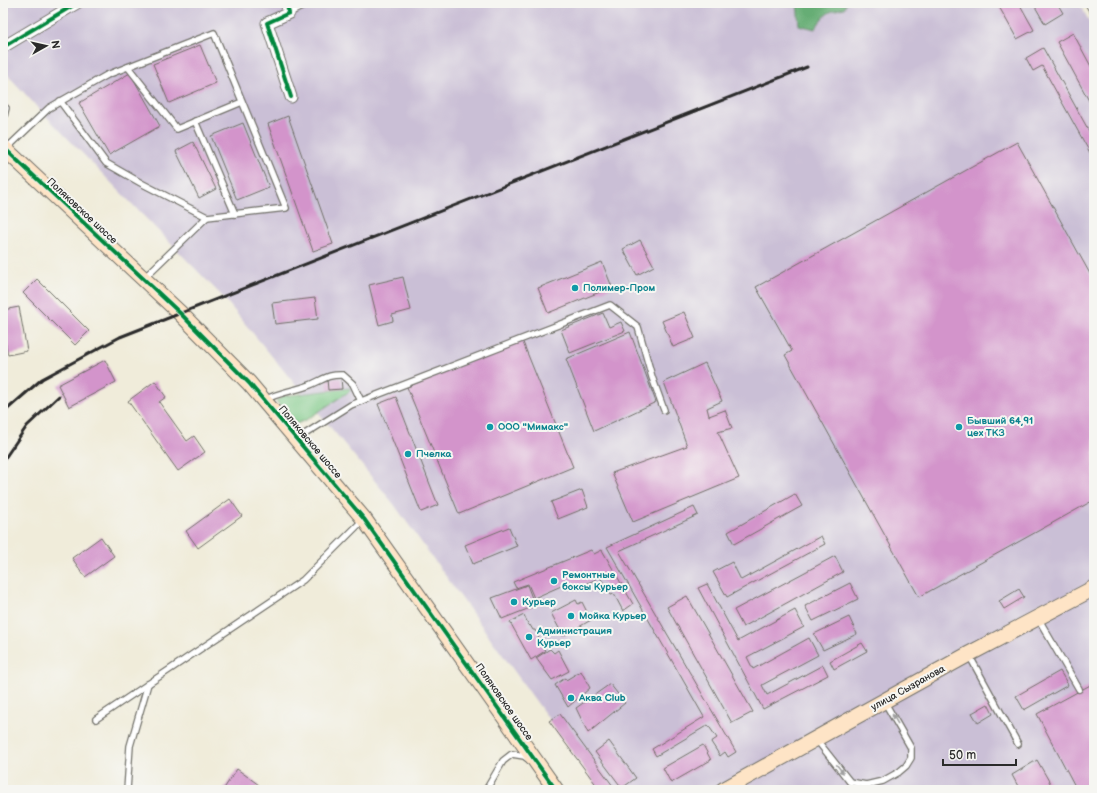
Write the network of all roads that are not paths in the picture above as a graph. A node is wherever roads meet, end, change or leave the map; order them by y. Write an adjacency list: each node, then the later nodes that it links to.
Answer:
1 (77, 3): 6 (street)
2 (310, 3): 4 (lane)
3 (1091, 3): 5 (street)
4 (288, 8): 8 (street)
5 (1094, 8)
6 (3, 46)
7 (128, 67): 9 (lane); 10 (lane); 13 (lane)
8 (291, 97)
9 (60, 101): 14 (lane); 16 (lane)
10 (242, 102): 13 (lane); 15 (lane)
11 (3, 106): 12 (lane)
12 (3, 120)
13 (195, 121): 15 (lane)
14 (5, 148): 17 (street, Поляковское шоссе)
15 (235, 214): 16 (lane)
16 (207, 217): 17 (lane)
17 (143, 279): 18 (street, Поляковское шоссе)
18 (263, 400): 19 (lane); 21 (street, Поляковское шоссе)
19 (361, 401): 20 (lane); 21 (lane)
20 (664, 410)
21 (297, 439): 22 (street, Поляковское шоссе)
22 (364, 519): 26 (lane); 32 (street, Поляковское шоссе)
23 (1094, 588): 24 (street, улица Сызранова)
24 (1038, 617): 25 (street, улица Сызранова); 27 (lane)
25 (969, 654): 28 (street, улица Сызранова); 31 (lane)
26 (148, 684): 29 (lane); 33 (lane)
27 (1079, 689)
28 (884, 701): 30 (street, улица Сызранова); 30 (lane, one-way to 28)
29 (96, 720)
30 (816, 738): 36 (street, улица Сызранова)
31 (1018, 744)
32 (537, 764): 34 (lane); 35 (street, Поляковское шоссе)
33 (127, 790)
34 (486, 790)
35 (556, 790)
36 (723, 790)

